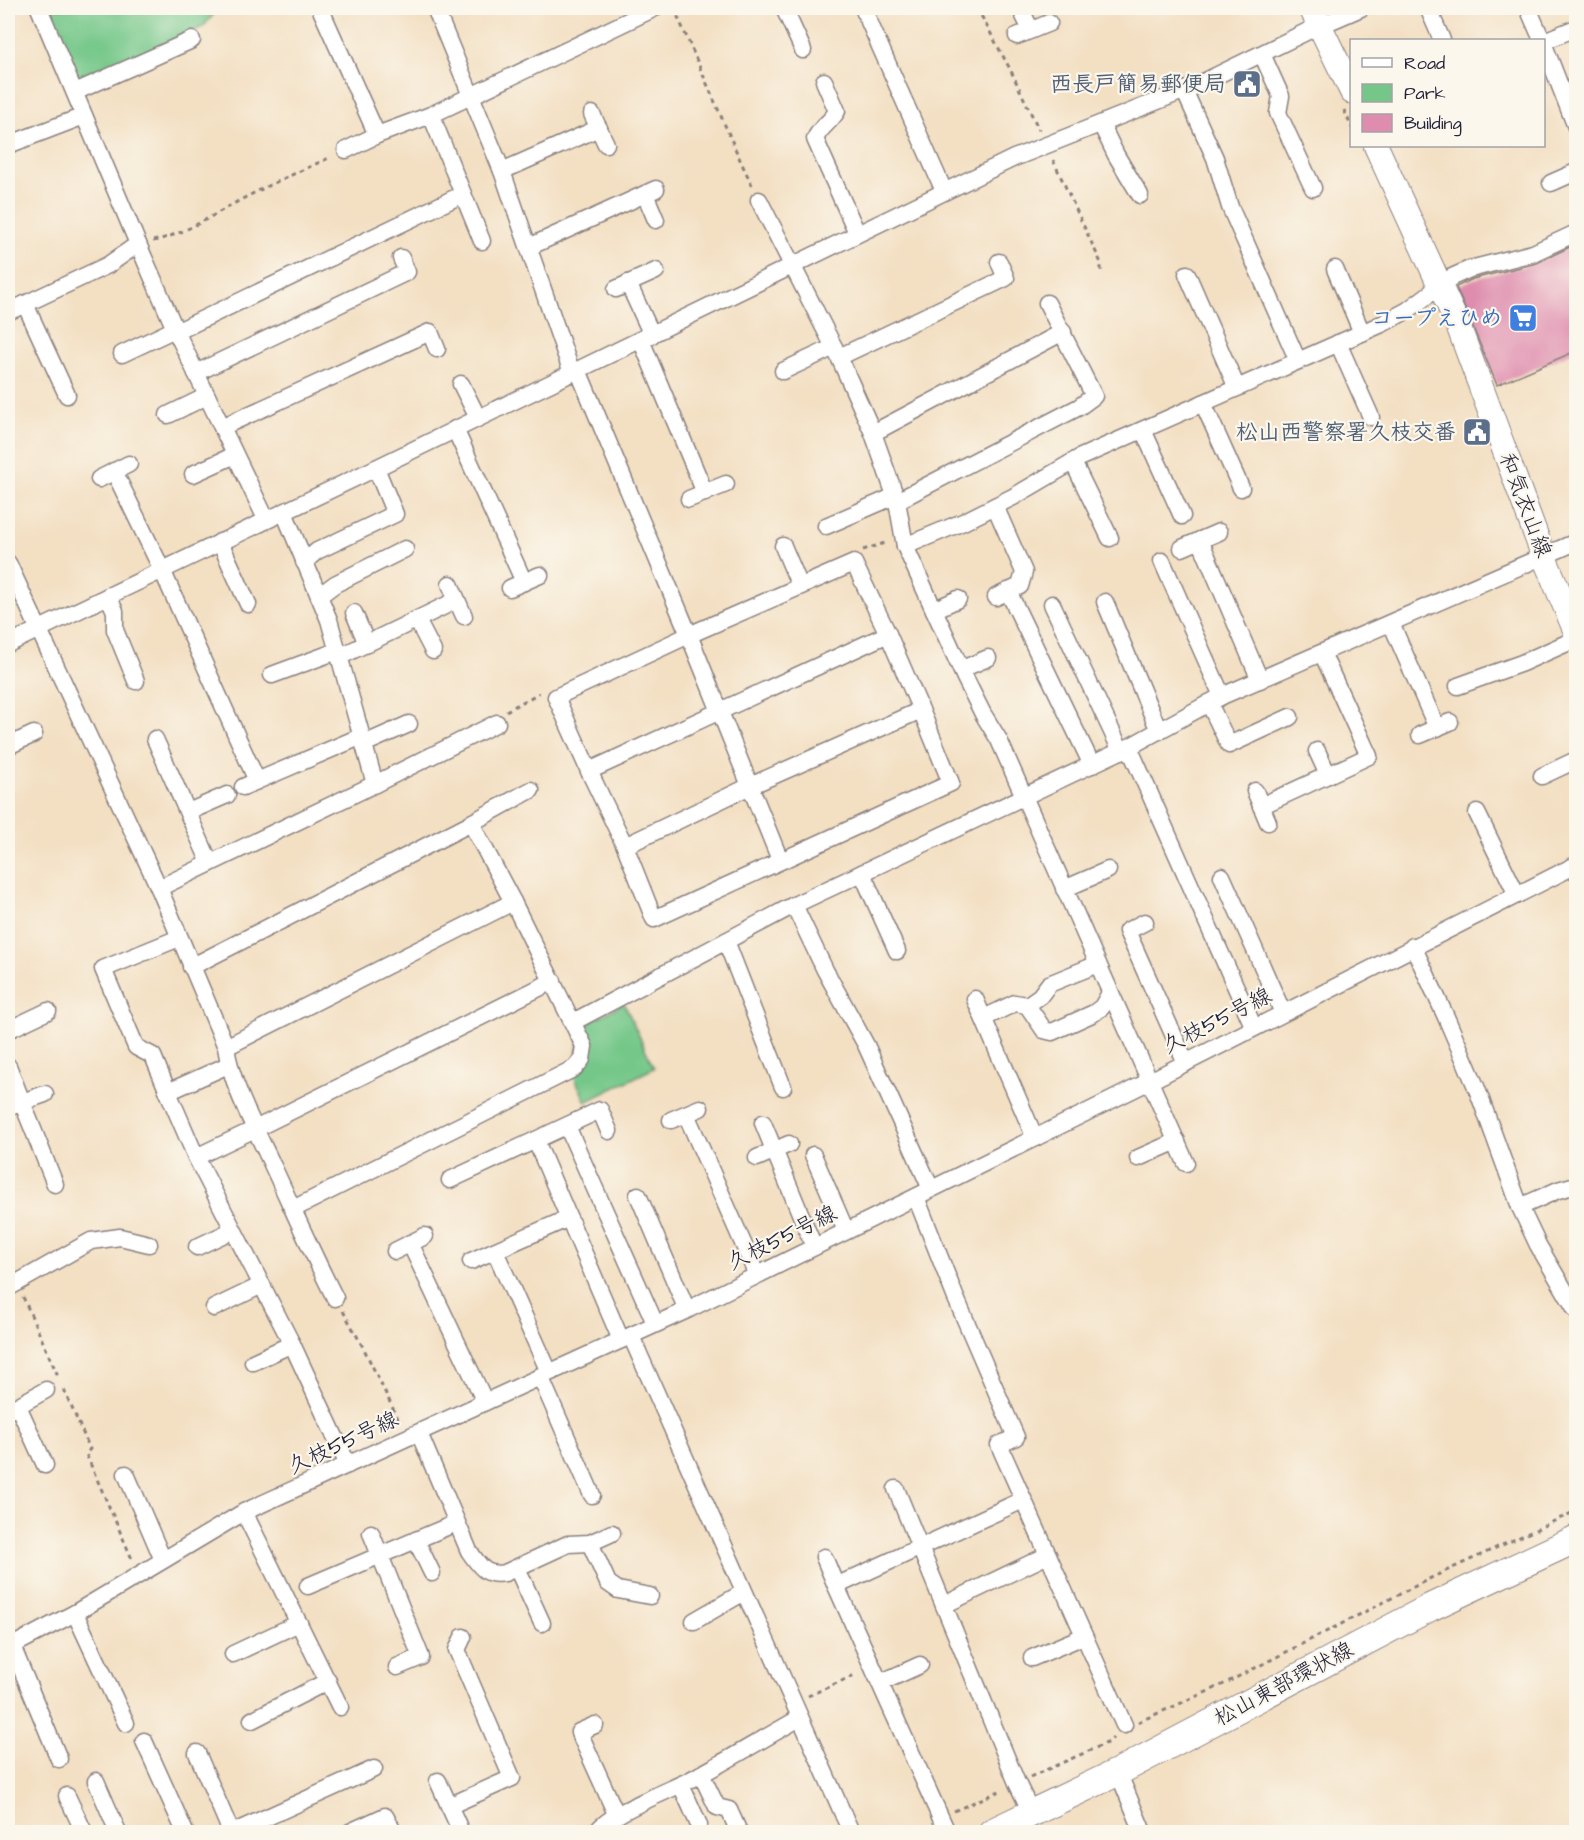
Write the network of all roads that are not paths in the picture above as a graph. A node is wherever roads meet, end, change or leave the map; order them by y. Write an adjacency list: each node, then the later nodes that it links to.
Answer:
1 (39, 8): 24 (street)
2 (435, 8): 25 (street)
3 (655, 8): 25 (street)
4 (784, 8): 19 (street)
5 (863, 8): 39 (street)
6 (1020, 8): 12 (street)
7 (1361, 8): 11 (street)
8 (1428, 8): 14 (street)
9 (1528, 8): 15 (street)
10 (318, 12): 30 (street)
11 (1316, 16): 20 (street); 22 (main road)
12 (1048, 23)
13 (1576, 28): 17 (street)
14 (1442, 39)
15 (1542, 39)
16 (192, 40): 24 (street)
17 (1545, 41)
18 (1545, 47): 29 (street)
19 (803, 50)
20 (1262, 54): 23 (street); 38 (street)
21 (824, 81): 44 (street)
22 (1350, 88)
23 (1184, 90): 28 (street); 67 (street)
24 (75, 92): 27 (street)
25 (471, 96): 26 (street); 35 (street)
26 (431, 115): 30 (street); 40 (street)
27 (84, 116): 32 (street); 47 (street)
28 (1101, 123): 39 (street); 41 (street)
29 (1576, 127)
30 (377, 135): 34 (street)
31 (606, 144): 35 (street)
32 (8, 145)
33 (1376, 147): 55 (main road, 和気衣山線)
34 (346, 150)
35 (502, 171): 48 (street)
36 (1576, 172): 37 (street)
37 (1551, 183)
38 (1313, 188)
39 (944, 191): 44 (street)
40 (463, 194): 46 (street); 59 (street)
41 (1140, 195)
42 (759, 200): 51 (street)
43 (656, 220): 48 (street)
44 (857, 233): 51 (street)
45 (1576, 233): 55 (street)
46 (482, 241)
47 (138, 244): 57 (street); 59 (street)
48 (529, 247): 68 (street)
49 (401, 258): 70 (street)
50 (999, 262): 65 (street)
51 (793, 264): 62 (street); 65 (street)
52 (1335, 269): 61 (street)
53 (656, 271): 62 (street)
54 (1187, 274): 72 (street)
55 (1440, 286): 61 (street); 107 (main road, 和気衣山線)
56 (1047, 303): 60 (street)
57 (25, 304): 58 (street); 73 (street)
58 (8, 312)
59 (176, 330): 66 (street); 70 (street)
60 (1063, 332): 82 (street); 91 (street)
61 (1362, 333): 63 (street)
62 (646, 337): 68 (street); 90 (street)
63 (1338, 343): 67 (street); 77 (street)
64 (437, 349): 79 (street)
65 (837, 352): 69 (street); 82 (street)
66 (122, 354)
67 (1298, 361): 72 (street)
68 (575, 371): 78 (street); 128 (street)
69 (783, 371)
70 (196, 374): 74 (street)
71 (461, 384): 78 (street)
72 (1237, 388): 75 (street)
73 (66, 395)
74 (207, 396): 76 (street); 79 (street)
75 (1203, 403): 81 (street); 89 (street)
76 (168, 415)
77 (1371, 417)
78 (478, 418): 80 (street)
79 (222, 428): 83 (street)
80 (455, 429): 85 (street); 112 (street)
81 (1143, 430): 84 (street); 95 (street)
82 (873, 433): 91 (street)
83 (235, 455): 87 (street); 96 (street)
84 (1073, 462): 93 (street); 99 (street)
85 (376, 468): 94 (street); 109 (street)
86 (114, 471): 111 (street)
87 (193, 474)
88 (726, 484): 90 (street)
89 (1241, 488)
90 (705, 493): 92 (street)
91 (896, 498): 97 (street); 104 (street)
92 (689, 499)
93 (995, 506): 104 (street); 156 (street)
94 (284, 512): 96 (street); 109 (street)
95 (1182, 516)
96 (266, 519): 101 (street)
97 (826, 526)
98 (1219, 532): 100 (street)
99 (1110, 538)
100 (1200, 540): 105 (street); 138 (street)
101 (220, 542): 111 (street); 119 (street)
102 (1576, 542): 107 (street)
103 (783, 546): 114 (street)
104 (906, 546): 121 (street)
105 (1182, 548)
106 (405, 549): 116 (street)
107 (1544, 556): 124 (street); 126 (main road, 和気衣山線)
108 (1162, 561): 141 (street)
109 (304, 562): 116 (street)
110 (8, 563): 125 (street)
111 (162, 570): 115 (street); 151 (street)
112 (540, 575)
113 (450, 584): 123 (street)
114 (800, 586): 127 (street); 128 (street)
115 (108, 596): 125 (street); 139 (street)
116 (319, 596): 134 (street)
117 (958, 599): 121 (street)
118 (1105, 602): 147 (street)
119 (248, 604)
120 (1052, 604): 153 (street)
121 (934, 610): 136 (street)
122 (354, 613): 131 (street)
123 (417, 620): 131 (street); 132 (street)
124 (1391, 623): 133 (street); 149 (street)
125 (39, 629): 130 (street); 176 (street)
126 (1576, 632)
127 (888, 634): 142 (street); 143 (street)
128 (689, 635): 143 (street); 157 (street)
129 (1576, 639): 140 (street)
130 (8, 644)
131 (368, 644): 134 (street)
132 (433, 651)
133 (1322, 653): 138 (street); 158 (street)
134 (338, 654): 137 (street); 151 (street)
135 (988, 658): 136 (street)
136 (962, 669): 164 (street)
137 (272, 675)
138 (1260, 680): 141 (street)
139 (136, 681)
140 (1458, 686)
141 (1215, 700): 144 (street); 147 (street)
142 (921, 710): 161 (street); 170 (street)
143 (720, 712): 157 (street); 161 (street)
144 (1290, 717)
145 (496, 723): 160 (street)
146 (409, 724): 151 (street)
147 (1159, 731): 153 (street)
148 (34, 734): 152 (street)
149 (1420, 735)
150 (155, 739): 165 (street)
151 (363, 740): 160 (street)
152 (8, 746)
153 (1125, 749): 156 (street); 196 (street)
154 (1317, 751): 158 (street)
155 (1576, 760): 159 (street)
156 (1092, 765): 164 (street)
157 (589, 771): 169 (street)
158 (1328, 775): 167 (street)
159 (1542, 776)
160 (375, 784): 171 (street)
161 (750, 786): 169 (street); 170 (street)
162 (531, 790): 168 (street)
163 (226, 795): 165 (street)
164 (1024, 798): 174 (street); 177 (street)
165 (188, 812): 171 (street)
166 (1477, 813): 178 (street)
167 (1268, 822)
168 (471, 823): 179 (street); 187 (street)
169 (625, 846): 170 (street)
170 (780, 860)
171 (210, 863): 176 (street)
172 (1576, 865): 178 (street, 久枝55号線)
173 (1108, 870): 177 (street)
174 (862, 873): 180 (street); 185 (street)
175 (1222, 876): 193 (street)
176 (159, 888): 182 (street)
177 (1064, 889): 186 (street)
178 (1517, 895): 184 (street, 久枝55号線)
179 (513, 902): 188 (street); 198 (street)
180 (794, 905): 183 (street); 224 (street)
181 (1145, 922): 199 (street)
182 (179, 938): 187 (street); 204 (street)
183 (726, 941): 195 (street); 203 (street)
184 (1413, 946): 193 (street, 久枝55号線); 226 (street)
185 (897, 951)
186 (1098, 964): 189 (street); 191 (street)
187 (191, 967): 198 (street)
188 (553, 981): 195 (street); 210 (street)
189 (1110, 993): 191 (street); 202 (street)
190 (975, 999): 194 (street)
191 (1028, 1005): 194 (street)
192 (48, 1011): 197 (street)
193 (1283, 1013): 196 (street, 久枝55号線)
194 (984, 1018): 212 (street)
195 (573, 1022): 227 (street)
196 (1254, 1028): 199 (street, 久枝55号線)
197 (8, 1030)
198 (226, 1047): 200 (street)
199 (1186, 1063): 202 (street, 久枝55号線)
200 (228, 1065): 204 (street); 210 (street)
201 (8, 1066): 206 (street)
202 (1150, 1081): 212 (street, 久枝55号線); 214 (street)
203 (783, 1087)
204 (168, 1092): 217 (street)
205 (45, 1094): 206 (street)
206 (15, 1105): 222 (street)
207 (686, 1114): 237 (street)
208 (763, 1123): 215 (street)
209 (567, 1126): 211 (street); 213 (street); 244 (street)
210 (255, 1129): 217 (street); 227 (street)
211 (609, 1131)
212 (1035, 1138): 224 (street, 久枝55号線)
213 (536, 1140): 221 (street); 228 (street)
214 (1177, 1141): 219 (street); 220 (street)
215 (782, 1147): 218 (street); 234 (street)
216 (813, 1155): 230 (street)
217 (196, 1157): 229 (street)
218 (757, 1158)
219 (1138, 1158)
220 (1186, 1163)
221 (450, 1180)
222 (55, 1184)
223 (1576, 1185): 226 (street)
224 (923, 1193): 230 (street, 久枝55号線); 258 (street)
225 (638, 1195): 242 (street)
226 (1520, 1207): 243 (street)
227 (293, 1209): 240 (street)
228 (569, 1218): 235 (street); 245 (street)
229 (233, 1230): 233 (street); 238 (street)
230 (846, 1231): 234 (street, 久枝55号線)
231 (410, 1243): 250 (street)
232 (149, 1244): 239 (street)
233 (197, 1247)
234 (814, 1247): 237 (street, 久枝55号線)
235 (495, 1251): 236 (street); 248 (street)
236 (471, 1261)
237 (757, 1275): 242 (street, 久枝55号線)
238 (262, 1285): 241 (street); 246 (street)
239 (12, 1286)
240 (335, 1298)
241 (214, 1308)
242 (687, 1310): 244 (street, 久枝55号線)
243 (1576, 1310)
244 (655, 1323): 245 (street, 久枝55号線)
245 (626, 1338): 248 (street, 久枝55号線); 275 (street)
246 (292, 1344): 247 (street); 254 (street)
247 (253, 1362)
248 (545, 1374): 250 (street, 久枝55号線); 257 (street)
249 (46, 1390): 251 (street)
250 (485, 1402): 252 (street, 久枝55号線)
251 (13, 1408): 253 (street)
252 (413, 1435): 254 (street, 久枝55号線); 260 (street)
253 (45, 1465)
254 (348, 1465): 259 (street, 久枝55号線)
255 (126, 1474): 270 (street)
256 (896, 1489): 266 (street)
257 (592, 1495)
258 (1023, 1500): 266 (street); 267 (street)
259 (244, 1512): 270 (street, 久枝55号線); 280 (street)
260 (456, 1522): 264 (street); 271 (street)
261 (371, 1533): 268 (street)
262 (612, 1533): 265 (street)
263 (1576, 1539): 301 (main road, 松山東部環状線)
264 (416, 1540): 268 (street); 272 (street)
265 (590, 1543): 271 (street); 276 (street)
266 (920, 1548): 274 (street); 277 (street)
267 (1048, 1555): 277 (street); 282 (street)
268 (380, 1556): 273 (street); 288 (street)
269 (824, 1557): 274 (street)
270 (163, 1560): 278 (street, 久枝55号線)
271 (517, 1568): 281 (street)
272 (432, 1573)
273 (308, 1586)
274 (836, 1586): 290 (street)
275 (744, 1592): 279 (street); 292 (street)
276 (650, 1596)
277 (944, 1605): 308 (street)
278 (75, 1613): 284 (street, 久枝55号線); 294 (street)
279 (694, 1622)
280 (299, 1623): 285 (street); 289 (street)
281 (542, 1623)
282 (1084, 1636): 286 (street); 296 (street)
283 (463, 1637): 307 (street)
284 (10, 1647): 299 (street)
285 (233, 1654)
286 (1032, 1658)
287 (920, 1665): 290 (street)
288 (397, 1667)
289 (328, 1681): 291 (street); 293 (street)
290 (879, 1683): 311 (street)
291 (340, 1707)
292 (797, 1710): 302 (street); 322 (street)
293 (252, 1720)
294 (126, 1723)
295 (594, 1725): 309 (street)
296 (1124, 1725)
297 (144, 1741): 315 (street)
298 (197, 1753): 316 (street)
299 (59, 1759)
300 (374, 1769): 316 (street)
301 (1118, 1772): 308 (main road, 松山東部環状線); 312 (street)
302 (701, 1774): 305 (street); 321 (street)
303 (96, 1781): 314 (street)
304 (438, 1781): 307 (street)
305 (681, 1785): 309 (street); 310 (street)
306 (67, 1796): 313 (street)
307 (449, 1806): 319 (street)
308 (1032, 1814): 323 (main road, 松山東部環状線)
309 (617, 1816): 320 (street)
310 (699, 1825)
311 (943, 1825)
312 (1137, 1831)
313 (84, 1833)
314 (118, 1833)
315 (185, 1833)
316 (232, 1833)
317 (350, 1833): 318 (street)
318 (394, 1833)
319 (461, 1833)
320 (597, 1833)
321 (739, 1833)
322 (850, 1833)
323 (992, 1833)

